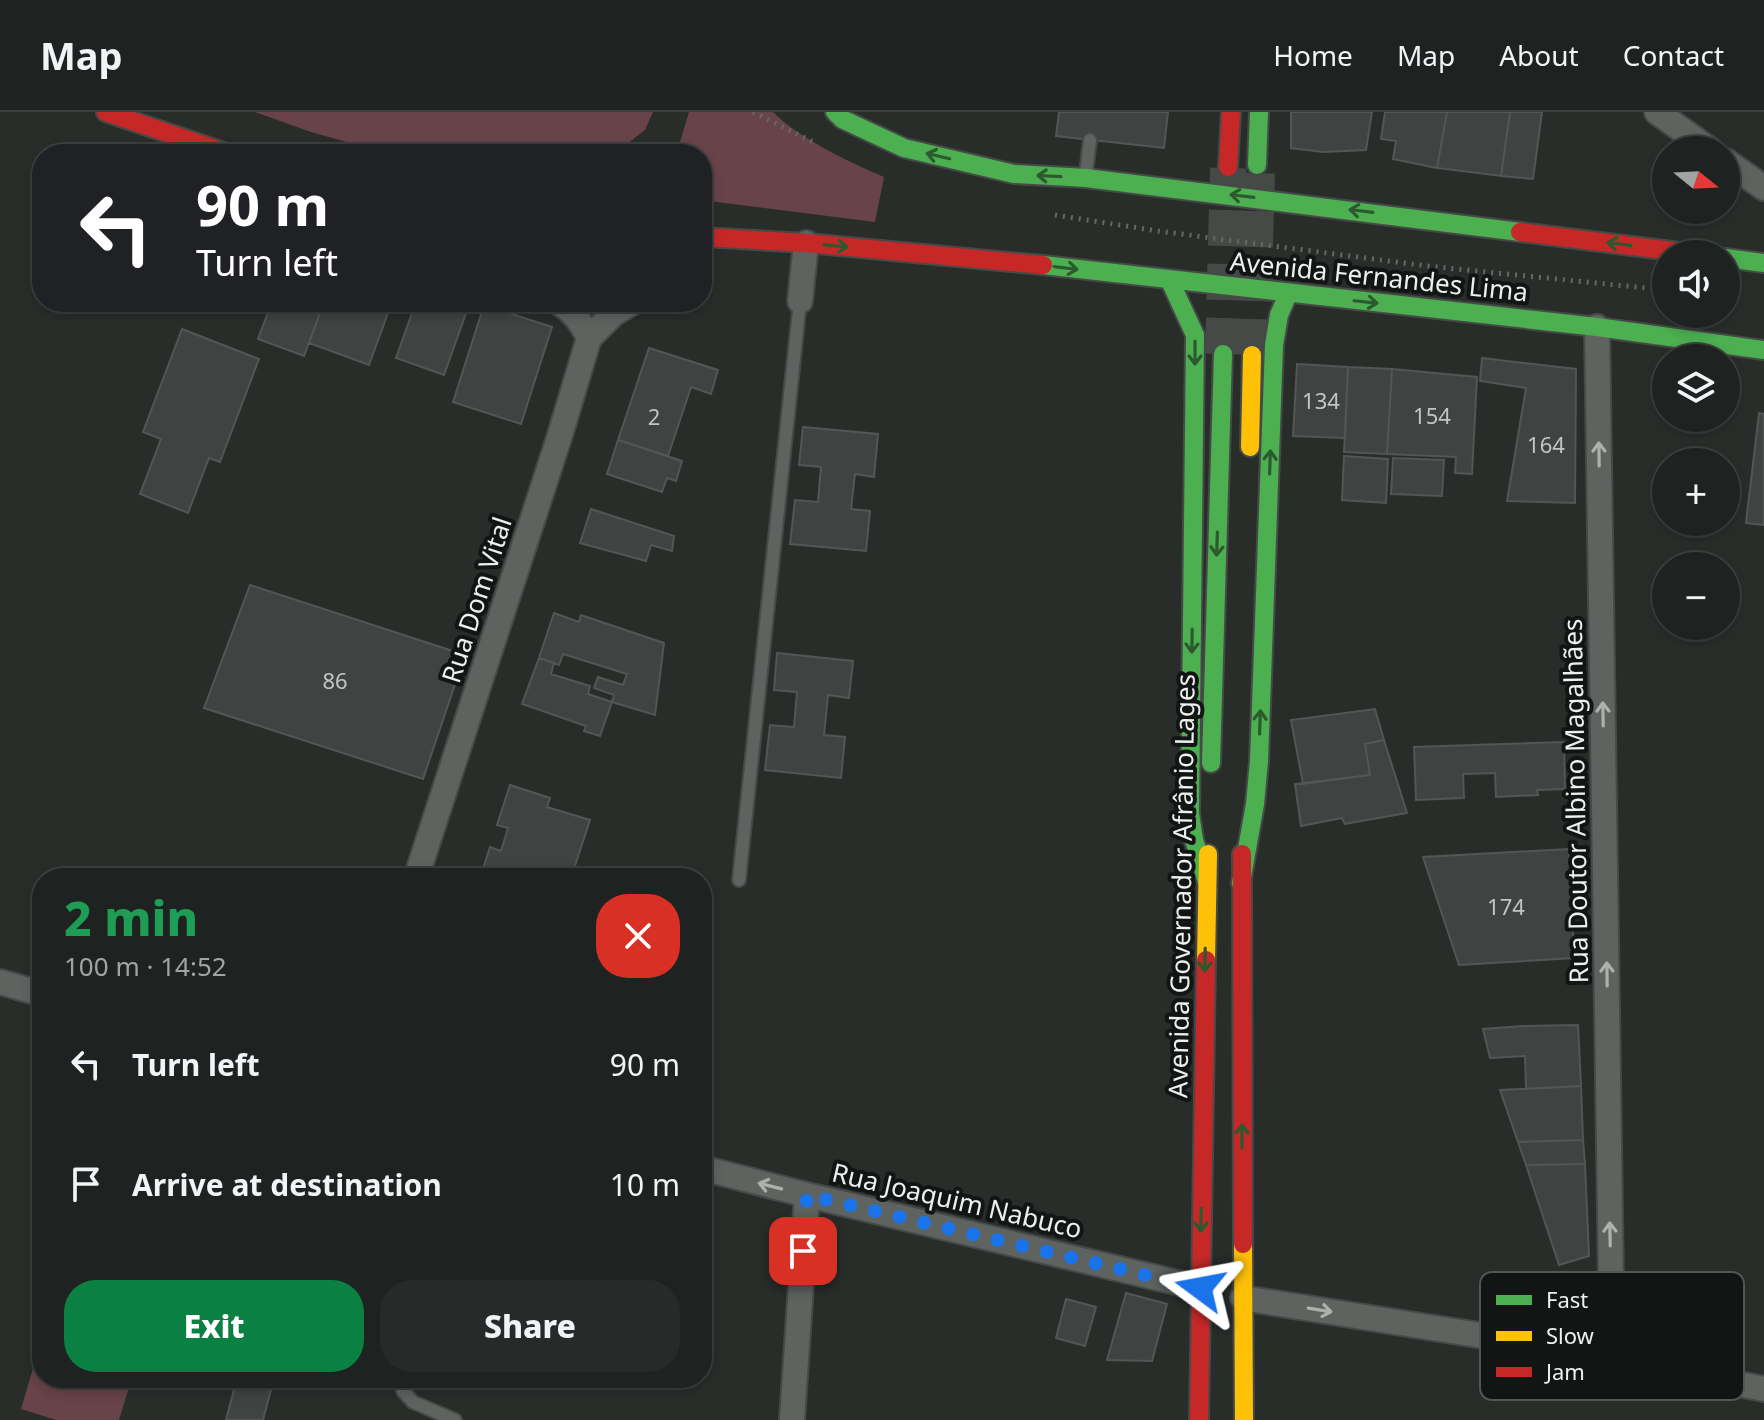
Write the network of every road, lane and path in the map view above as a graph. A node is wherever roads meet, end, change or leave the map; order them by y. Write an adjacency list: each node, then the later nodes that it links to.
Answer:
1 (106, 112): 8 (main road)
2 (835, 112): 12 (main road, one-way to 2)
3 (1231, 112): 10 (main road)
4 (1259, 112): 9 (main road)
5 (1657, 112): 6 (street)
6 (1690, 136)
7 (1090, 140): 12 (lane)
8 (200, 144)
9 (1257, 165)
10 (1228, 167)
11 (1740, 171): 13 (street)
12 (1086, 178): 16 (main road, one-way to 12)
13 (1764, 188)
14 (713, 238): 15 (main road, Avenida Fernandes Lima)
15 (806, 243): 19 (main road, Avenida Fernandes Lima, one-way to 19); 21 (street)
16 (1652, 249)
17 (1740, 260): 18 (main road)
18 (1764, 263)
19 (1170, 281): 20 (main road, Avenida Fernandes Lima); 35 (main road, one-way to 35)
20 (1288, 294): 24 (main road, Avenida Fernandes Lima, one-way to 24); 36 (main road, one-way to 20)
21 (800, 301): 34 (lane)
22 (571, 312): 25 (street)
23 (616, 312): 25 (street)
24 (1597, 327): 26 (main road, Avenida Fernandes Lima); 41 (street, Rua Doutor Albino Magalhães, one-way to 24)
25 (589, 338): 33 (street, Rua Dom Vital)
26 (1764, 350)
27 (1223, 354): 31 (main road, Avenida Governador Afrânio Lages, one-way to 31)
28 (1252, 355): 29 (main road)
29 (1250, 467)
30 (1247, 611): 36 (main road, Avenida Governador Afrânio Lages)
31 (1210, 786)
32 (1209, 818): 35 (main road, Avenida Governador Afrânio Lages)
33 (419, 868)
34 (739, 880)
35 (1207, 882): 42 (main road, Avenida Governador Afrânio Lages, one-way to 42)
36 (1241, 883): 42 (main road, Avenida Governador Afrânio Lages, one-way to 36)
37 (0, 982): 38 (street)
38 (32, 991)
39 (712, 1171): 40 (street, Rua Joaquim Nabuco, one-way to 39)
40 (807, 1195): 42 (street, Rua Joaquim Nabuco); 48 (street)
41 (1611, 1272)
42 (1222, 1298): 43 (street, Rua Joaquim Nabuco, one-way to 43); 49 (main road, Avenida Governador Afrânio Lages); 50 (main road, Avenida Governador Afrânio Lages)
43 (1480, 1336)
44 (1744, 1385): 46 (street, Rua Joaquim Nabuco)
45 (403, 1388): 47 (lane)
46 (1764, 1389)
47 (455, 1420)
48 (792, 1420)
49 (1199, 1420)
50 (1244, 1420)

